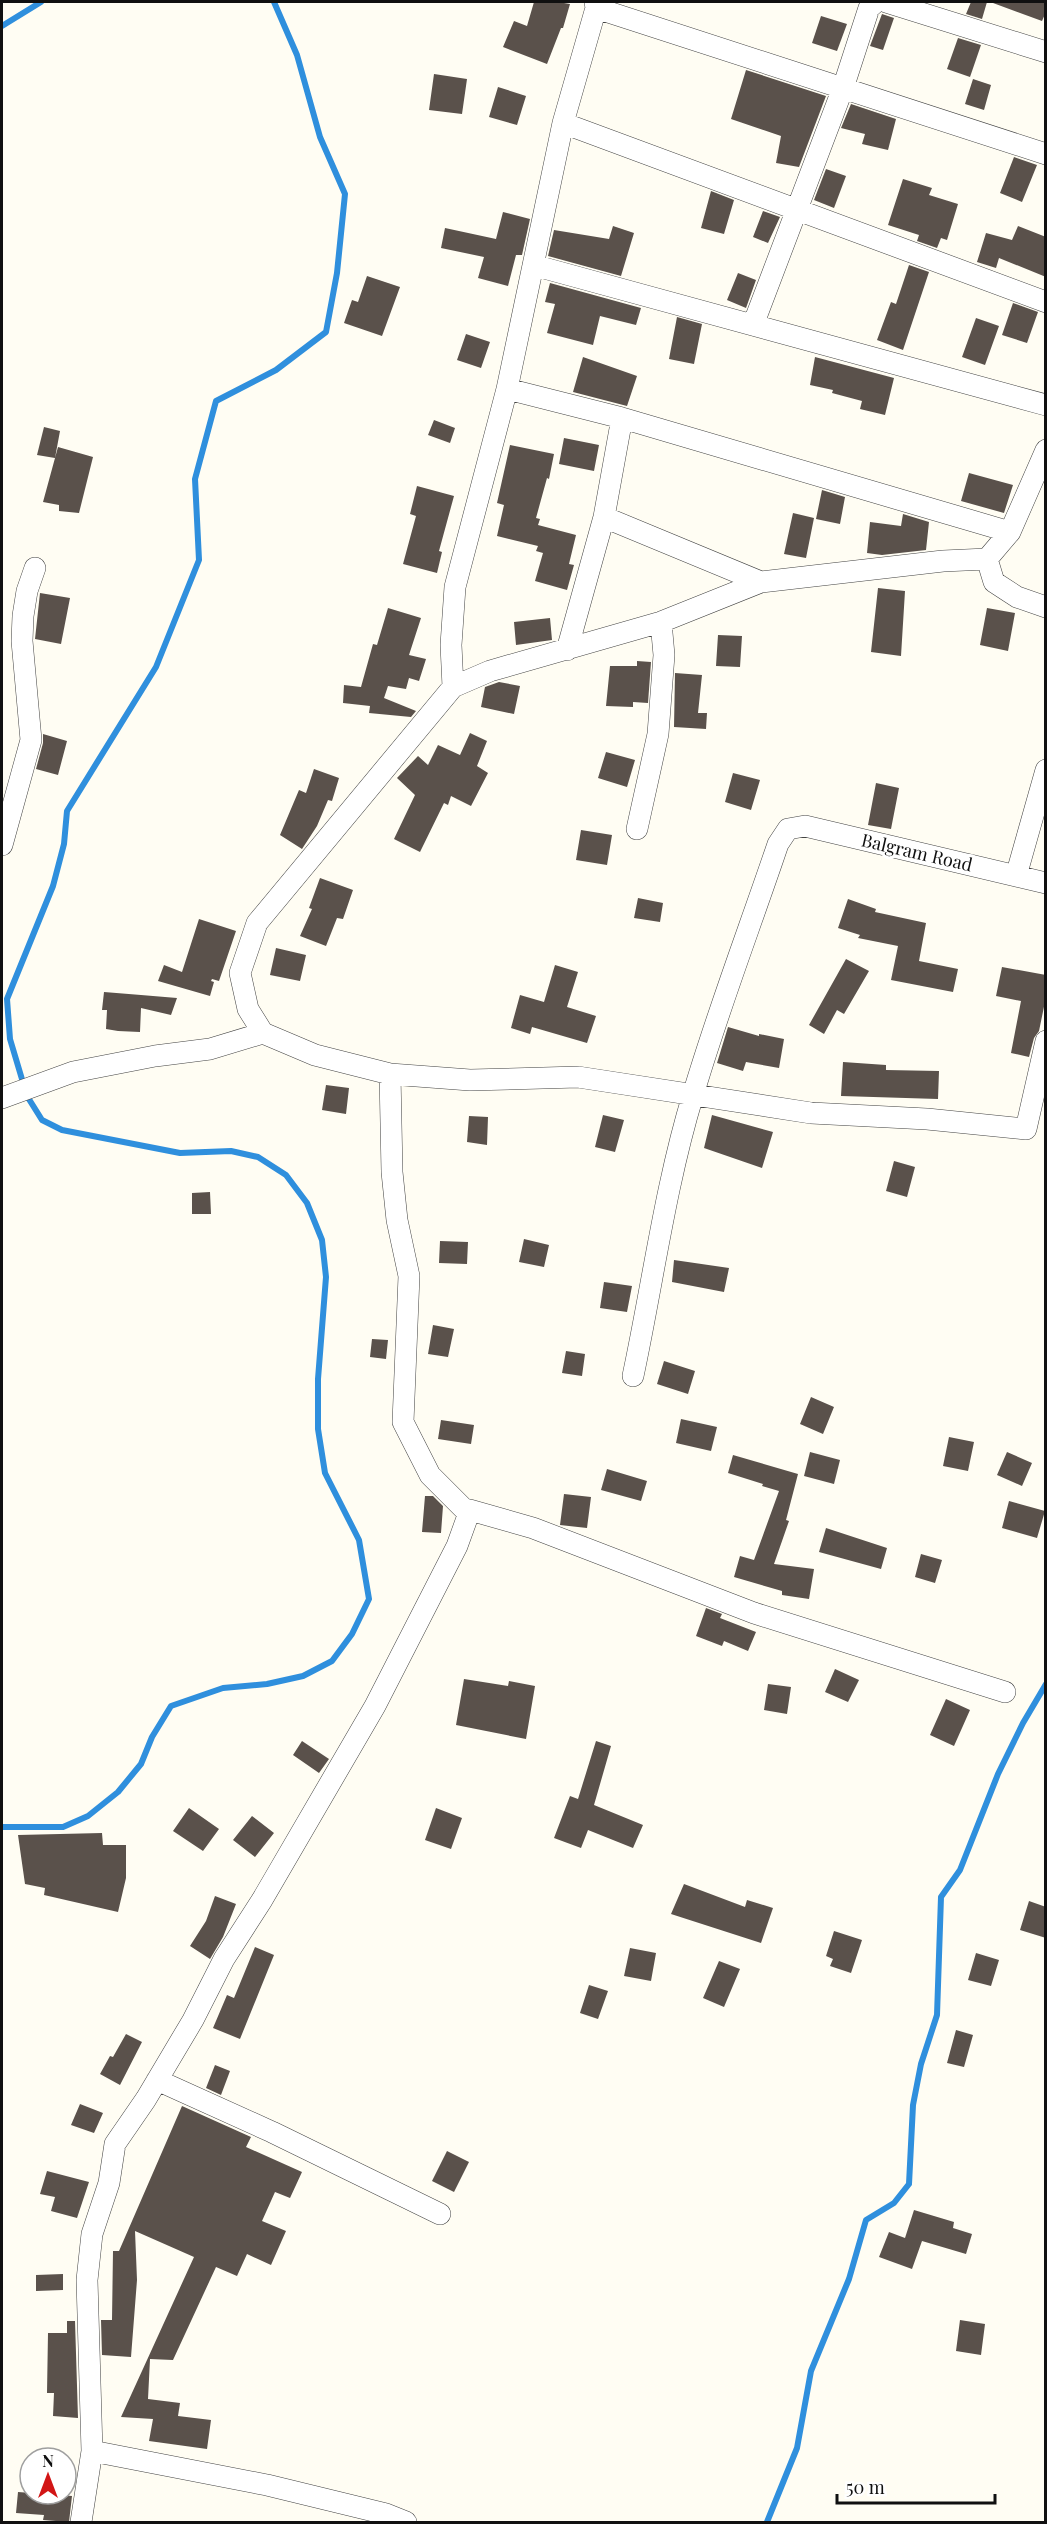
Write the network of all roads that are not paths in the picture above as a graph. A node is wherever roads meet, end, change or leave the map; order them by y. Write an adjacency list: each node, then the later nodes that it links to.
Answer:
1 (876, 2): 5 (street)
2 (886, 2): 4 (street)
3 (595, 5): 5 (street); 6 (street)
4 (1046, 51)
5 (843, 88): 7 (street); 8 (street)
6 (563, 123): 8 (street); 9 (street)
7 (1046, 154)
8 (797, 210): 10 (street); 11 (street)
9 (533, 265): 11 (street); 12 (street)
10 (1046, 302)
11 (753, 325): 13 (street)
12 (507, 389): 14 (street); 24 (street)
13 (1046, 405)
14 (622, 418): 16 (street); 17 (street)
15 (1046, 450): 17 (street)
16 (604, 517): 20 (street); 23 (street)
17 (1010, 532): 18 (street)
18 (987, 559): 20 (street); 21 (street)
19 (35, 568): 27 (street)
20 (761, 582): 22 (street)
21 (1046, 606)
22 (661, 622): 23 (street); 26 (street)
23 (567, 650): 24 (street)
24 (453, 687): 30 (street)
25 (1046, 770): 28 (street)
26 (637, 829)
27 (2, 845)
28 (1016, 876): 29 (street, Balgram Road); 33 (street, Balgram Road)
29 (1046, 883)
30 (263, 1033): 32 (street); 34 (street)
31 (1046, 1041): 35 (street)
32 (390, 1074): 33 (street); 37 (street)
33 (693, 1094): 35 (street); 36 (street)
34 (2, 1098)
35 (1036, 1130)
36 (633, 1376)
37 (468, 1513): 38 (street); 39 (street)
38 (1005, 1692)
39 (157, 2080): 40 (street); 41 (street)
40 (440, 2214)
41 (92, 2451): 42 (street); 43 (street)
42 (81, 2523)
43 (406, 2523)

